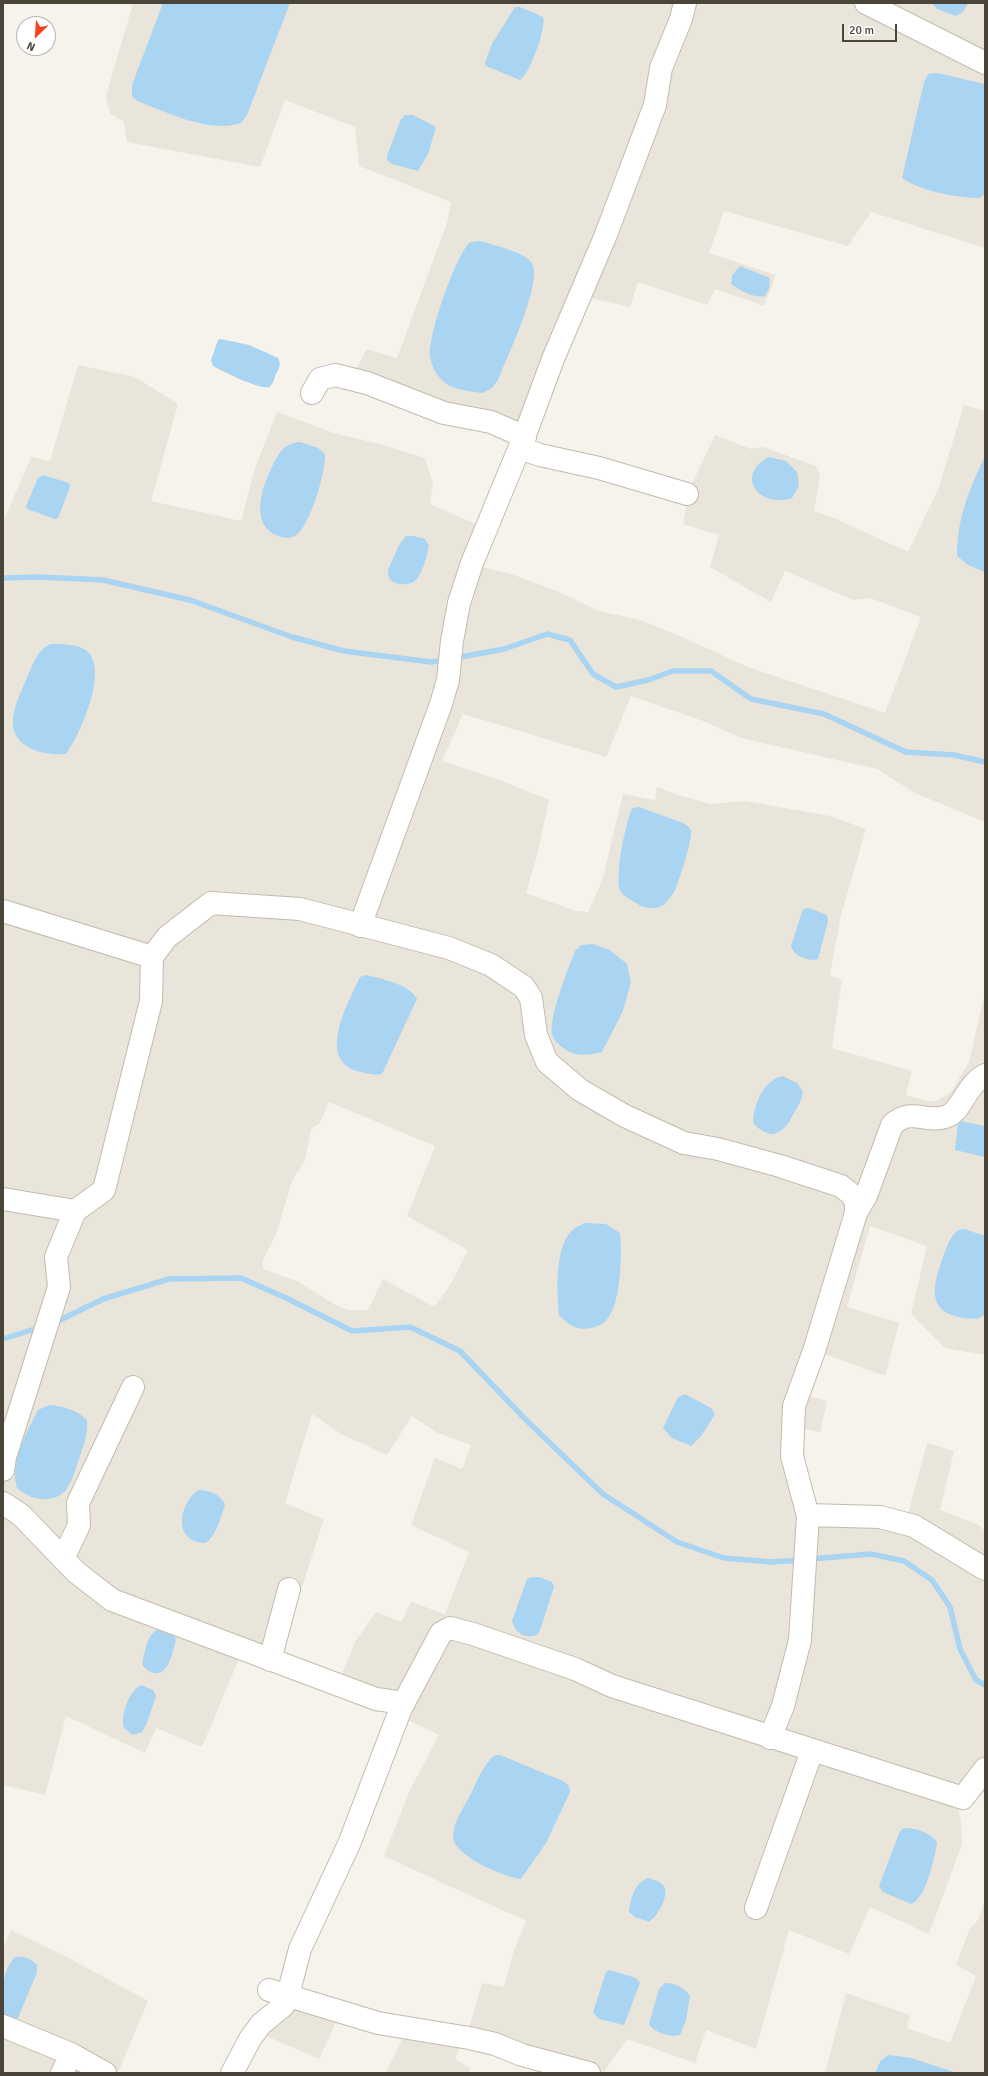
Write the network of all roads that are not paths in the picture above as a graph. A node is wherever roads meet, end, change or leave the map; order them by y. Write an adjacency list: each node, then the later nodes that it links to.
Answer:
1 (685, 3): 5 (street)
2 (866, 3): 3 (street)
3 (985, 63)
4 (312, 393): 5 (street)
5 (522, 442): 6 (street); 8 (street)
6 (687, 494)
7 (3, 911): 9 (street)
8 (360, 926): 9 (street); 13 (street)
9 (152, 956): 12 (street)
10 (985, 1075): 13 (street)
11 (3, 1199): 12 (street)
12 (75, 1211): 15 (street)
13 (856, 1213): 17 (street)
14 (133, 1386): 18 (street)
15 (3, 1470)
16 (3, 1503): 18 (street)
17 (808, 1515): 19 (street); 23 (street)
18 (63, 1559): 21 (street)
19 (985, 1569)
20 (290, 1589): 21 (street)
21 (270, 1660): 22 (street)
22 (404, 1703): 23 (street); 27 (street)
23 (770, 1738): 24 (street)
24 (812, 1751): 25 (street); 26 (street)
25 (985, 1769)
26 (756, 1908)
27 (279, 1993): 31 (street); 32 (street)
28 (3, 2026): 29 (street)
29 (67, 2063): 30 (street)
30 (105, 2073)
31 (232, 2073)
32 (589, 2073)

